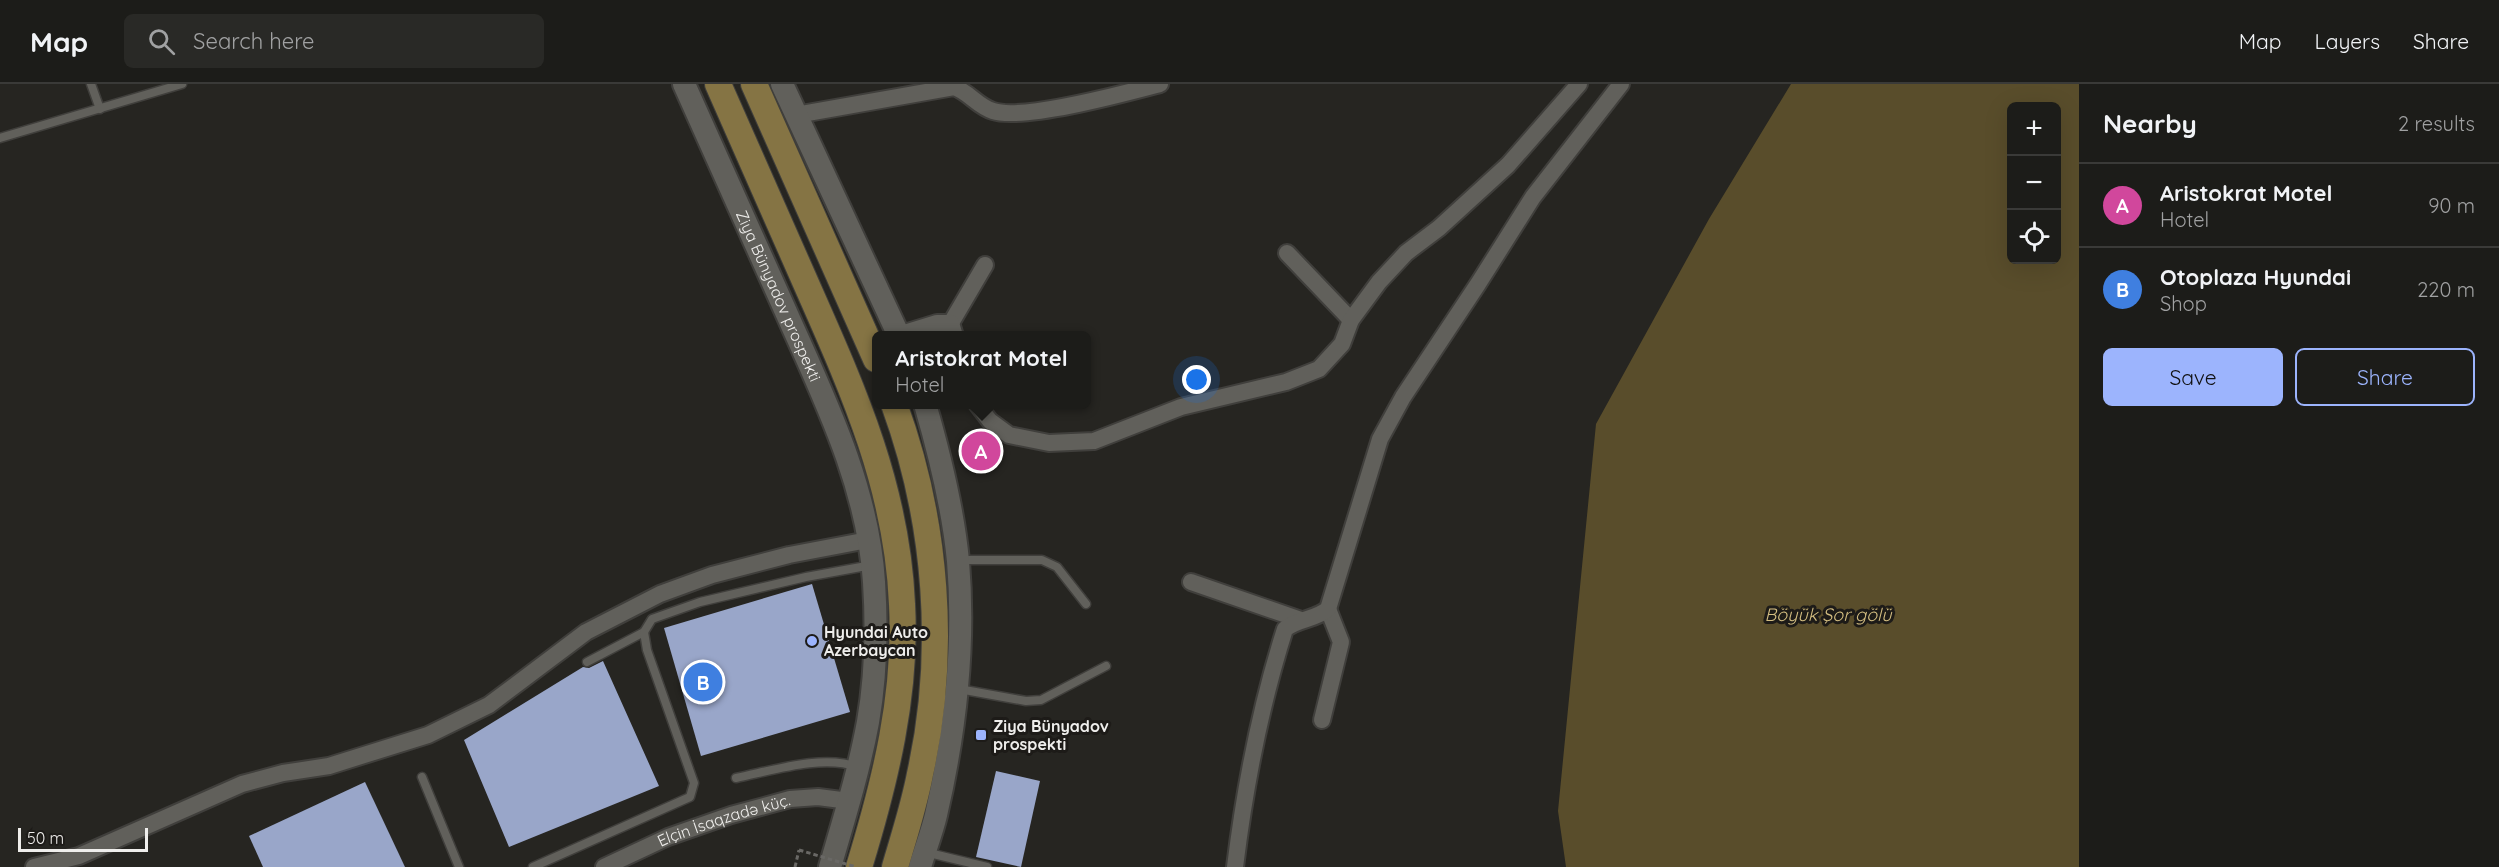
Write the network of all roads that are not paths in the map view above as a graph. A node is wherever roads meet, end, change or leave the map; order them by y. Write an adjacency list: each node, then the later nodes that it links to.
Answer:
1 (91, 84): 10 (lane)
2 (182, 84): 10 (lane)
3 (684, 84): 23 (main road, Ziya Bünyadov prospekti)
4 (718, 84): 41 (main road, Ziya Bünyadov prospekti)
5 (754, 84): 19 (main road)
6 (782, 84): 11 (main road)
7 (1160, 84): 11 (street)
8 (1579, 84): 15 (street)
9 (1620, 84): 28 (street)
10 (100, 109): 12 (lane)
11 (796, 115): 17 (main road)
12 (0, 138)
13 (1287, 253): 15 (street)
14 (985, 266): 16 (street)
15 (1351, 320): 22 (street)
16 (953, 329): 18 (street)
17 (896, 331)
18 (911, 331)
19 (872, 350)
20 (895, 409): 31 (main road)
21 (926, 409): 24 (main road)
22 (981, 409)
23 (868, 540): 25 (main road, Ziya Bünyadov prospekti); 43 (street)
24 (957, 560): 27 (lane); 34 (main road)
25 (872, 565): 30 (lane); 36 (main road, Ziya Bünyadov prospekti); 41 (main road)
26 (1191, 582): 29 (street)
27 (1086, 604)
28 (1328, 609): 29 (street); 35 (street)
29 (1301, 621): 51 (street)
30 (644, 632): 32 (lane); 45 (lane)
31 (935, 638): 40 (main road); 49 (main road)
32 (587, 662)
33 (1106, 666): 34 (lane)
34 (956, 688): 40 (main road)
35 (1322, 720)
36 (858, 767): 38 (lane); 39 (main road, Ziya Bünyadov prospekti)
37 (422, 777): 44 (lane)
38 (736, 778)
39 (849, 801): 46 (street, Elçin İsaqzadə küç.); 47 (main road, Ziya Bünyadov prospekti)
40 (936, 816): 42 (main road)
41 (874, 817): 48 (main road, Ziya Bünyadov prospekti)
42 (923, 859): 50 (lane)
43 (34, 867)
44 (459, 867)
45 (533, 867)
46 (604, 867)
47 (830, 867)
48 (858, 867)
49 (895, 867)
50 (987, 867)
51 (1235, 867)

